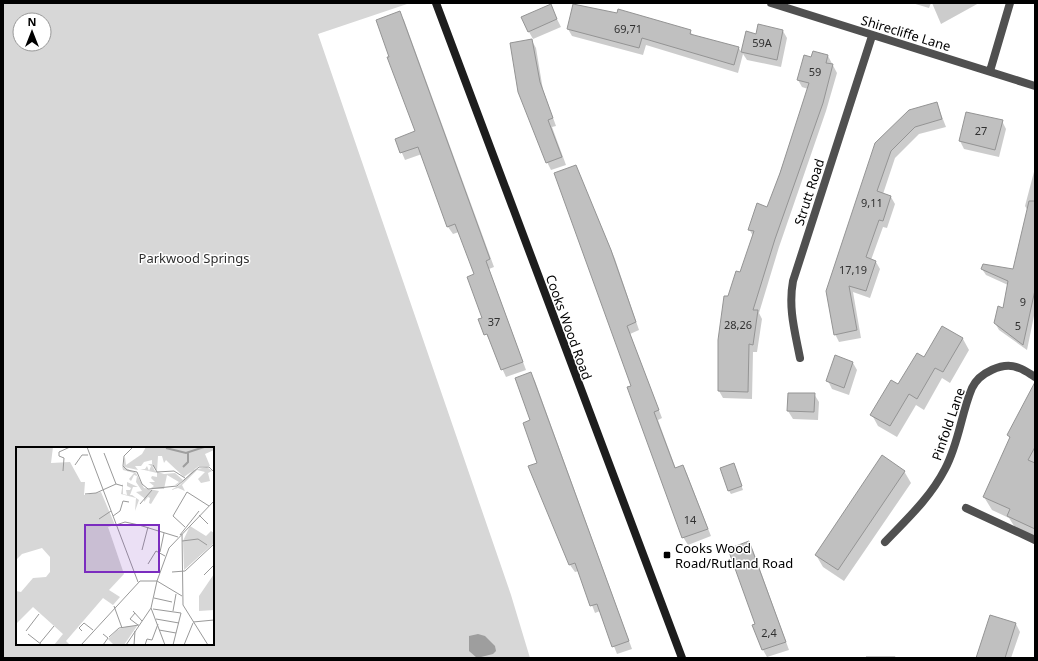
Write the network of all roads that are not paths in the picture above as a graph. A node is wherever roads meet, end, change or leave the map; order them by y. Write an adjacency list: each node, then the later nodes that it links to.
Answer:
1 (436, 3): 12 (street, Cooks Wood Road)
2 (771, 3): 4 (street, Shirecliffe Lane)
3 (1010, 3): 5 (street)
4 (872, 36): 5 (street, Shirecliffe Lane); 7 (street, Strutt Road)
5 (990, 71): 6 (street, Shirecliffe Lane)
6 (1035, 86)
7 (800, 358)
8 (1035, 377): 11 (street, Pinfold Lane)
9 (966, 508): 10 (street)
10 (1035, 540)
11 (886, 542)
12 (682, 658)

